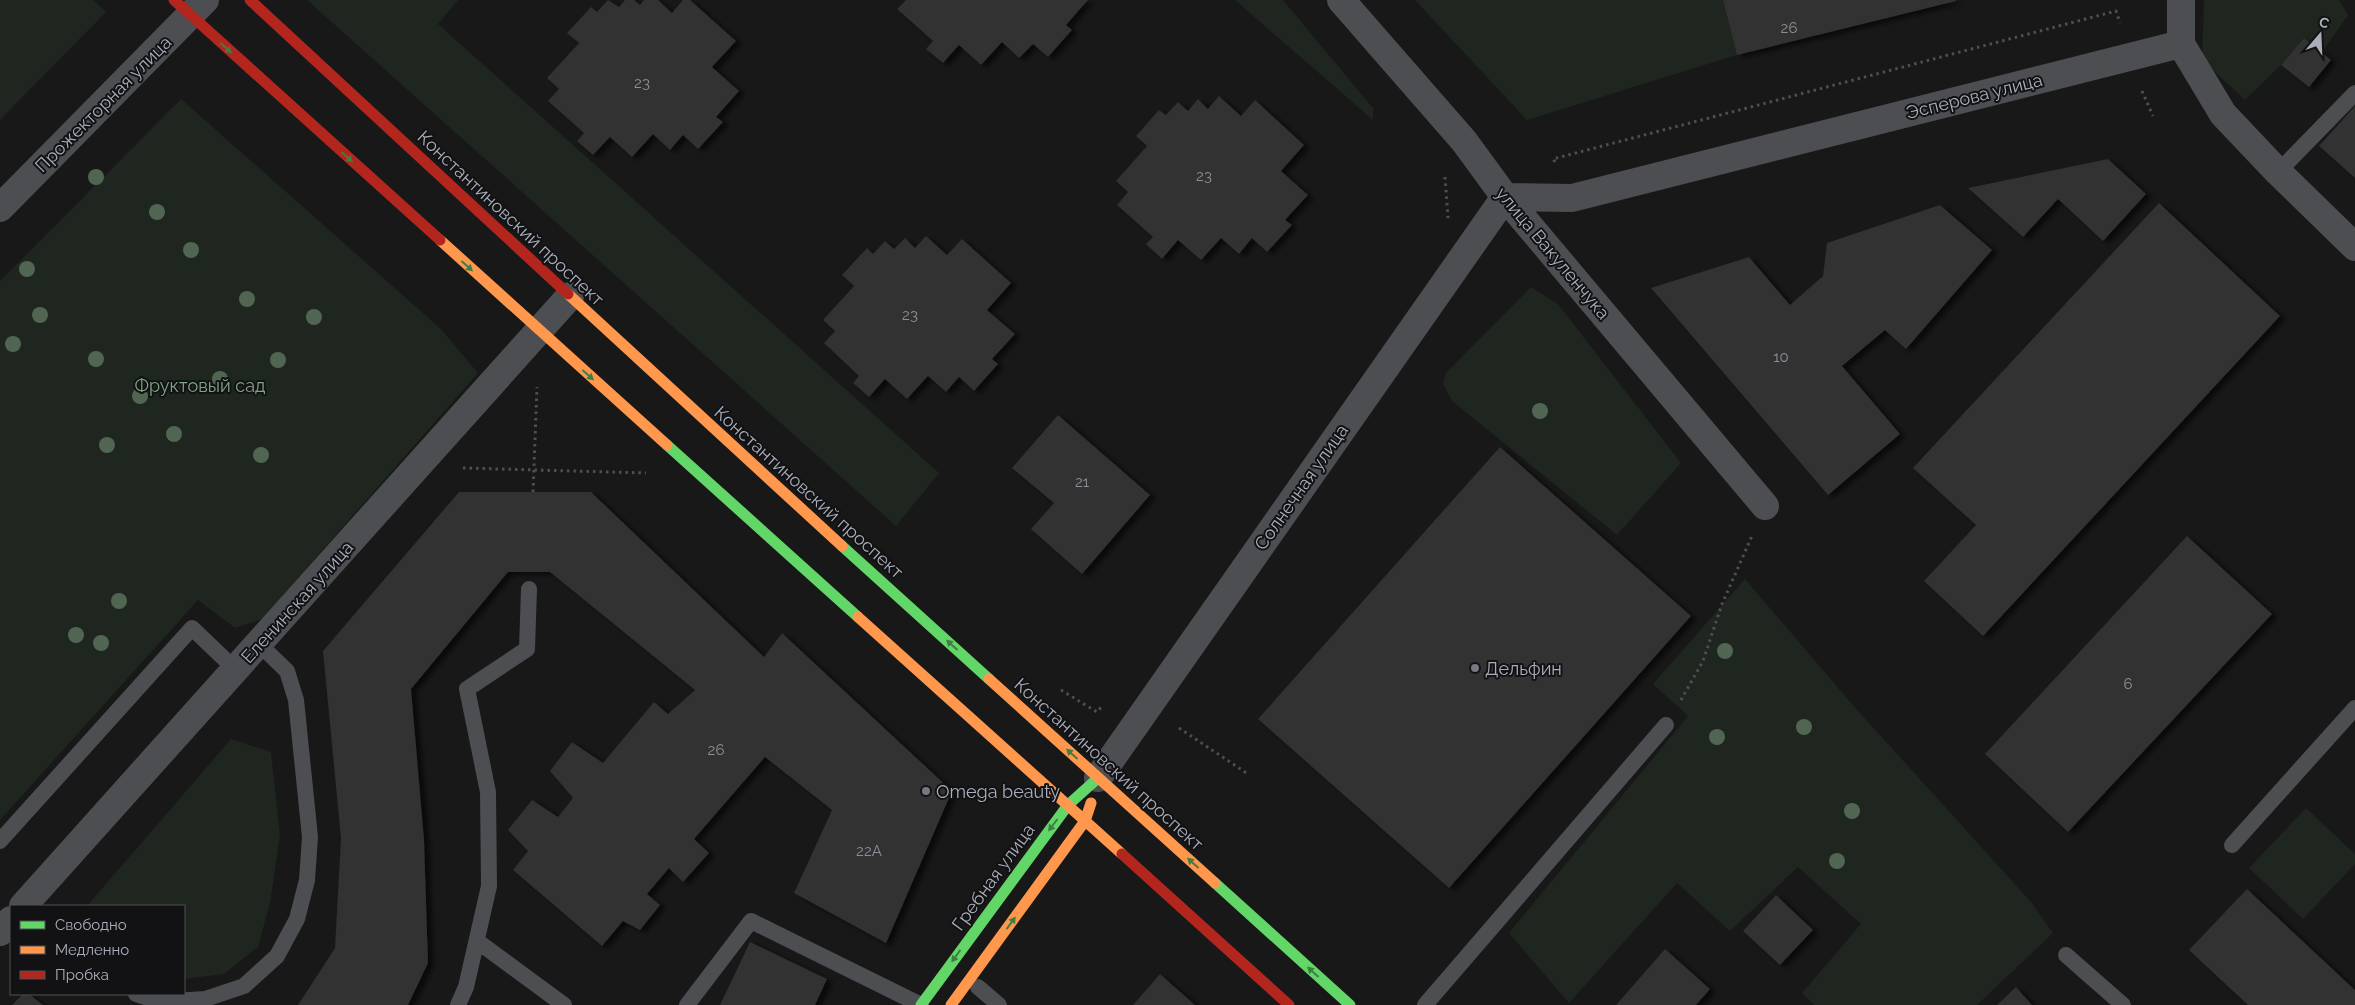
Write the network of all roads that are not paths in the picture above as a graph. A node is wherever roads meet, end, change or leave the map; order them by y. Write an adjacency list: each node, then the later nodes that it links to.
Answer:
1 (250, 0): 11 (street, Константиновский проспект)
2 (1341, 0): 8 (street, улица Вакуленчука)
3 (2181, 0): 5 (street)
4 (190, 5): 9 (street, Прожекторная улица); 12 (street, one-way to 12)
5 (2181, 44): 7 (street); 8 (street, Эсперова улица)
6 (2355, 93): 7 (lane)
7 (2278, 172): 10 (street)
8 (1505, 197): 13 (street, улица Вакуленчука); 19 (street, Солнечная улица)
9 (0, 208)
10 (2355, 247)
11 (570, 296): 12 (street, Еленинская улица); 19 (street, Константиновский проспект, one-way to 11)
12 (540, 332): 15 (street, Еленинская улица); 20 (street, one-way to 20)
13 (1765, 506)
14 (529, 589): 25 (lane)
15 (259, 644): 16 (street, Еленинская улица); 28 (lane)
16 (236, 670): 22 (lane); 24 (street, Еленинская улица)
17 (2355, 708): 23 (lane)
18 (1666, 725): 37 (lane)
19 (1098, 778): 20 (street, Гребная улица); 21 (street); 36 (street, Константиновский проспект, one-way to 19)
20 (1068, 805): 21 (street); 32 (street, Гребная улица, one-way to 32)
21 (1085, 821): 33 (street, one-way to 21); 35 (street)
22 (0, 841)
23 (2232, 845)
24 (24, 905)
25 (477, 941): 29 (lane); 30 (lane)
26 (2066, 954): 38 (lane)
27 (978, 987): 34 (lane)
28 (139, 995)
29 (458, 1005)
30 (564, 1005)
31 (687, 1005): 32 (lane)
32 (921, 1005)
33 (951, 1005)
34 (999, 1005)
35 (1289, 1005)
36 (1350, 1005)
37 (1426, 1005)
38 (2123, 1005)

